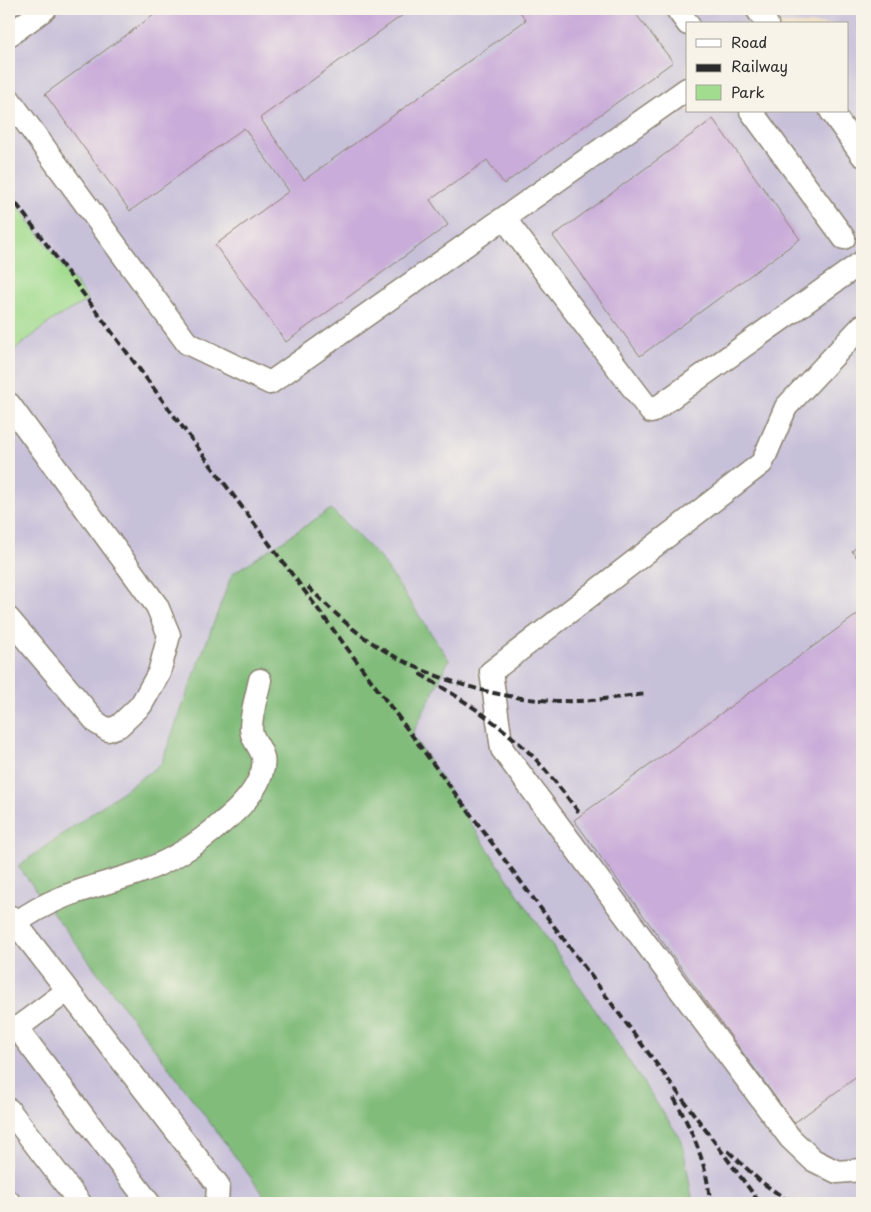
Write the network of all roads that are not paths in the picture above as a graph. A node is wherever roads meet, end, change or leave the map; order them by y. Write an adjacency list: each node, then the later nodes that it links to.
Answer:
1 (45, 9): 6 (street)
2 (677, 9): 4 (street)
3 (756, 9): 5 (street)
4 (687, 22)
5 (766, 22)
6 (9, 35)
7 (686, 90): 12 (street)
8 (9, 99): 12 (street)
9 (752, 112): 13 (street)
10 (832, 112): 11 (street)
11 (862, 155)
12 (504, 218): 14 (street)
13 (844, 238)
14 (862, 262)
15 (862, 326): 23 (street)
16 (9, 404): 17 (street)
17 (9, 620)
18 (260, 680): 19 (street)
19 (12, 921): 20 (street)
20 (63, 986): 21 (street); 26 (street)
21 (13, 1031): 25 (street)
22 (9, 1110): 24 (street)
23 (862, 1170)
24 (80, 1203)
25 (149, 1203)
26 (217, 1203)

